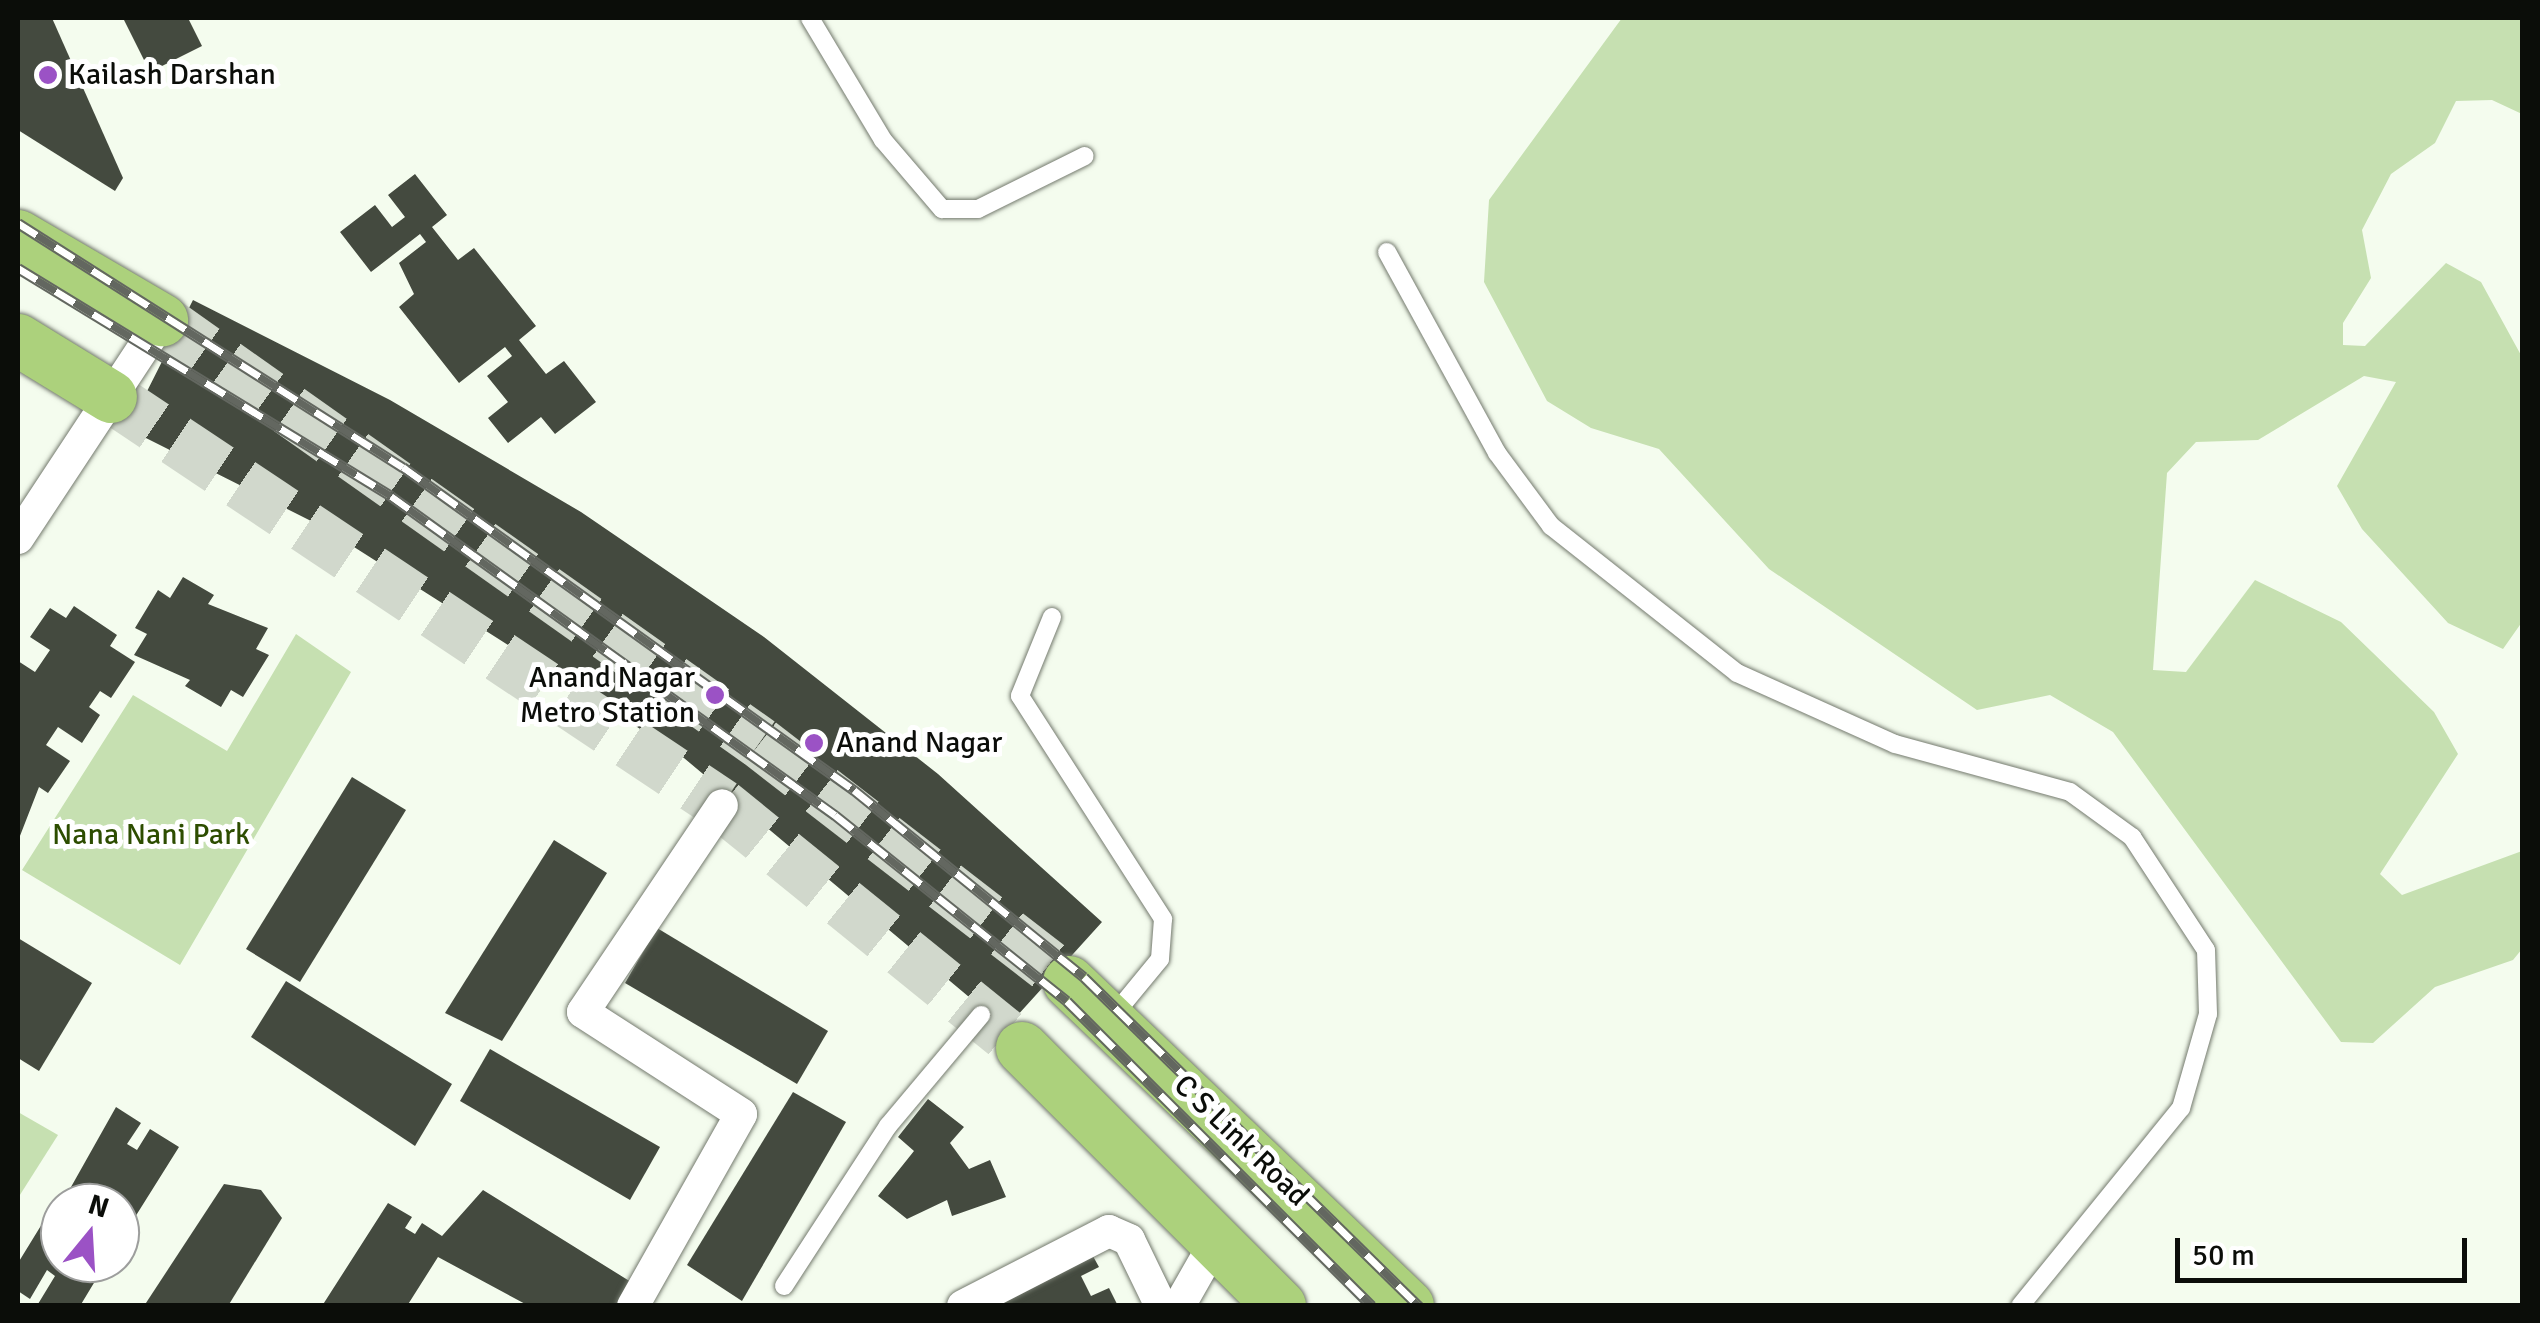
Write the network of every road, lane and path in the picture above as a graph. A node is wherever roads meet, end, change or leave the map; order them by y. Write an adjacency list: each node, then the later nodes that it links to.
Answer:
1 (810, 18): 2 (lane)
2 (1085, 156)
3 (18, 236): 5 (main road)
4 (1387, 252): 22 (lane)
5 (162, 320): 7 (street)
6 (18, 340): 7 (main road)
7 (110, 397): 8 (street)
8 (18, 538)
9 (1052, 617): 13 (lane)
10 (722, 805): 19 (street)
11 (1069, 982): 13 (main road, C S Link Road)
12 (981, 1015): 16 (lane)
13 (1112, 1017): 21 (main road, C S Link Road)
14 (1022, 1048): 15 (main road)
15 (1216, 1242): 17 (main road); 18 (street)
16 (784, 1286)
17 (1258, 1298)
18 (1171, 1304): 20 (street)
19 (633, 1306)
20 (963, 1306)
21 (1408, 1306)
22 (2020, 1306)

